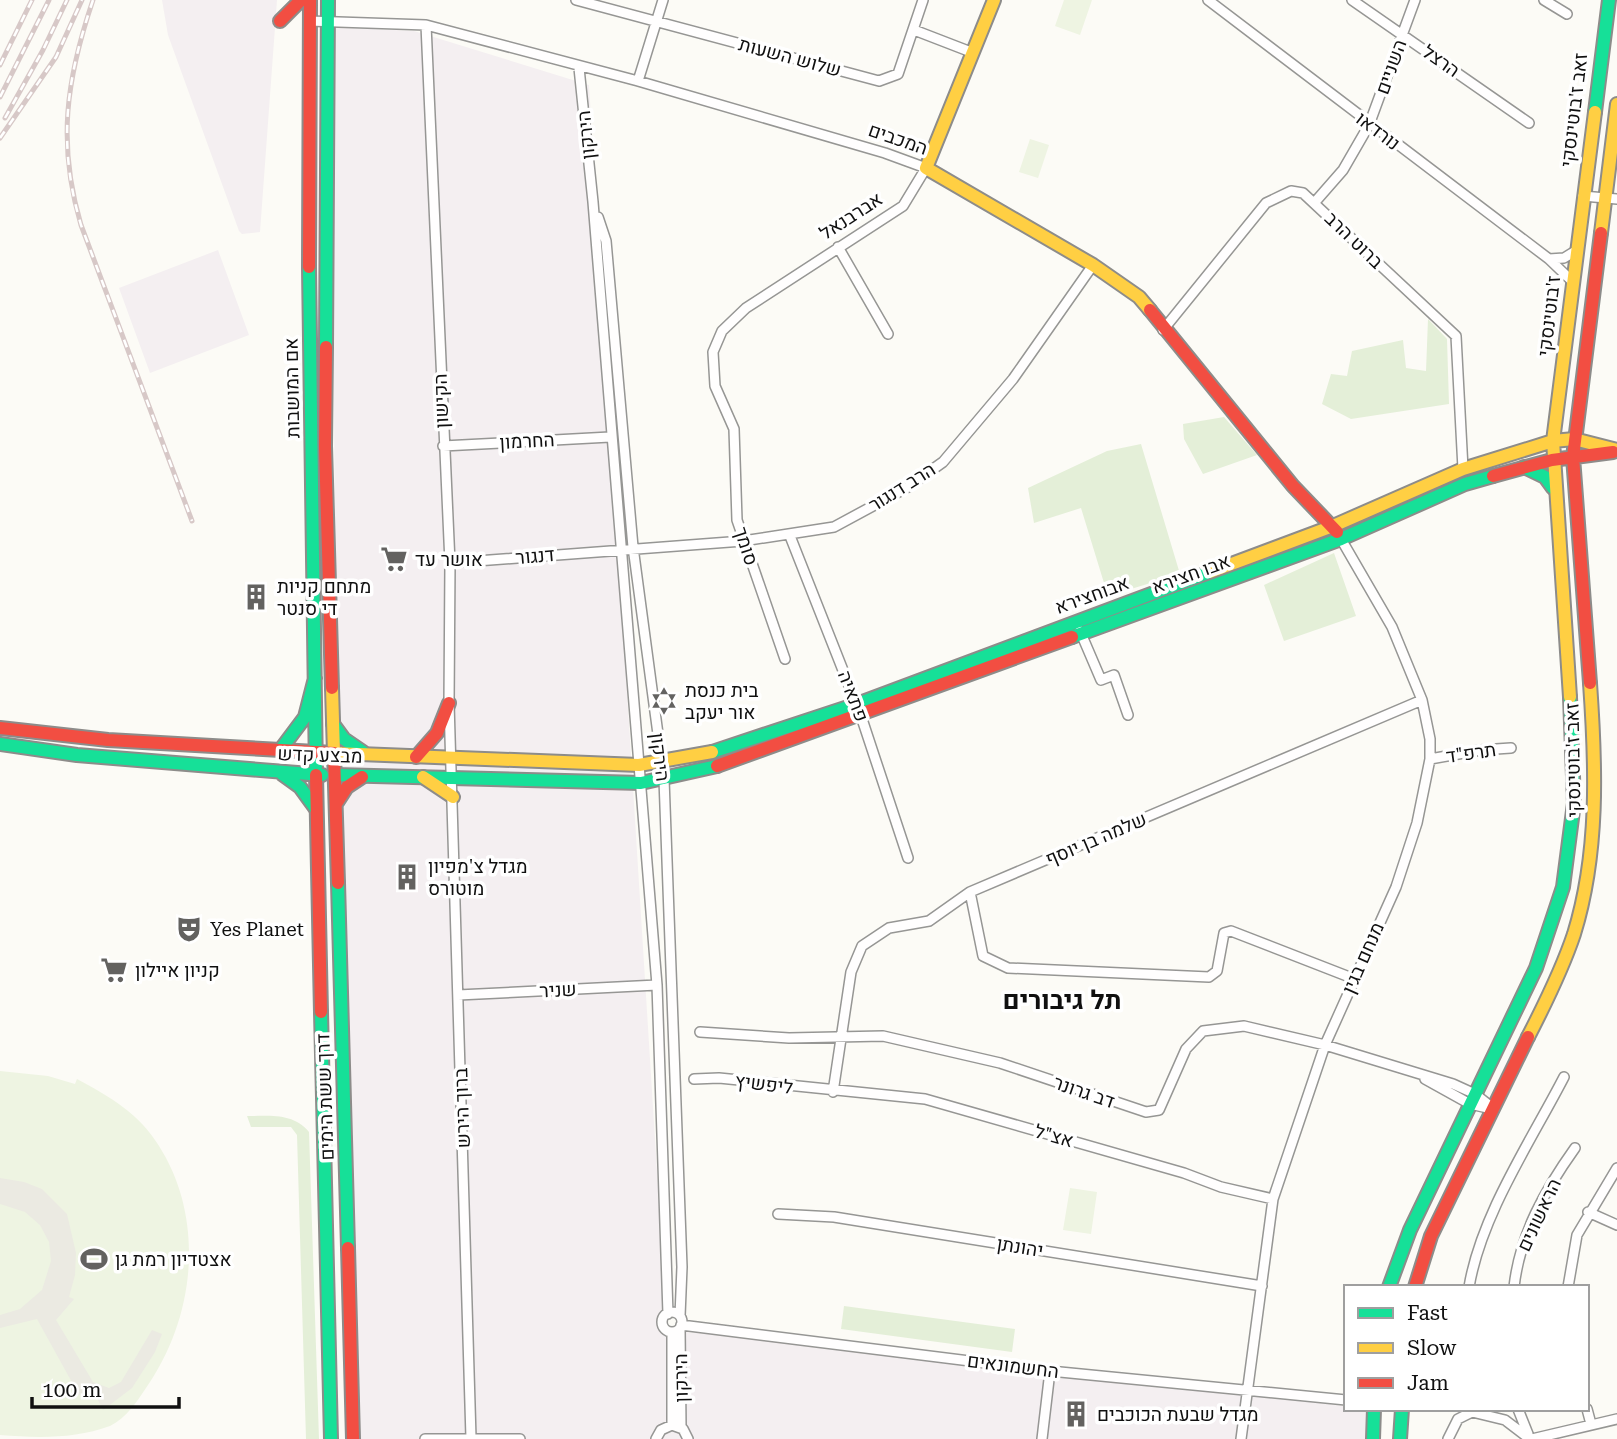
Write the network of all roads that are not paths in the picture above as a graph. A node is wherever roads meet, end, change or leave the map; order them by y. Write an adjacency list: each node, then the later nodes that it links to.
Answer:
1 (301, 0): 15 (main road)
2 (310, 0): 16 (main road, אם המושבות)
3 (328, 0): 17 (main road, אם המושבות)
4 (576, 0): 14 (street, שלוש השעות)
5 (663, 0): 14 (street)
6 (923, 0): 19 (street, שלוש השעות)
7 (994, 0): 21 (main road, אברבנאל)
8 (1208, 0): 26 (street, נורדאו)
9 (1352, 0): 20 (street, הרצל)
10 (1415, 0): 20 (street, השניים)
11 (1544, 0): 13 (street)
12 (1609, 0): 28 (main road, זאב ז'בוטינסקי)
13 (1567, 14)
14 (657, 20): 19 (street, שלוש השעות); 23 (street)
15 (280, 21)
16 (309, 21): 17 (street, המכבים); 60 (main road, אם המושבות)
17 (327, 21): 18 (street, המכבים); 65 (main road, אם המושבות)
18 (426, 25): 22 (street, המכבים); 43 (street, הקישון)
19 (914, 30): 21 (street)
20 (1403, 34): 25 (street, הרצל); 26 (street, השניים)
21 (971, 52): 27 (main road, אברבנאל)
22 (579, 68): 23 (street, המכבים); 30 (street, הירקון)
23 (638, 81): 27 (street, המכבים)
24 (1617, 104): 29 (main road)
25 (1529, 123)
26 (1369, 125): 31 (street, השניים); 34 (street, נורדאו)
27 (926, 168): 32 (street, אברבנאל); 35 (main road, המכבים)
28 (1583, 196): 29 (street); 33 (main road, ז'בוטינסקי)
29 (1611, 198): 41 (main road, זאב ז'בוטינסקי)
30 (593, 202): 40 (street, הירקון); 54 (street, הירקון)
31 (1315, 202): 37 (street, ברוט הרב); 48 (street, ברוט הרב)
32 (838, 247): 38 (street); 39 (street, אברבנאל)
33 (1577, 250): 34 (street); 36 (main road, ז'בוטינסקי)
34 (1549, 259): 36 (street, נורדאו)
35 (1093, 265): 37 (main road, המכבים); 51 (street, הרב דנגור)
36 (1573, 282): 42 (main road, ז'בוטינסקי)
37 (1163, 331): 50 (main road, המכבים)
38 (888, 334)
39 (733, 429): 53 (street, סומך)
40 (610, 437): 43 (street, החרמון); 55 (street, הירקון)
41 (1574, 439): 42 (main road); 44 (main road); 45 (main road, זאב ז'בוטינסקי)
42 (1553, 441): 46 (main road, זאב ז'בוטינסקי); 48 (main road, אבוחצירא)
43 (443, 446): 56 (street, הקישון)
44 (1617, 450): 45 (main road, אבו חצירא)
45 (1573, 457): 46 (main road, אבו חצירא); 101 (main road, זאב ז'בוטינסקי)
46 (1552, 460): 47 (main road, אבו חצירא); 49 (main road, זאב ז'בוטינסקי)
47 (1524, 467): 49 (main road); 52 (main road, אבו חצירא)
48 (1463, 469): 50 (main road, אבוחצירא)
49 (1554, 490): 100 (main road, זאב ז'בוטינסקי)
50 (1333, 526): 52 (main road, המכבים); 57 (main road, אבוחצירא)
51 (790, 536): 53 (street, הרב דנגור); 63 (street, פתאיה)
52 (1341, 539): 58 (main road, אבו חצירא); 61 (street, מנחם בגין)
53 (743, 541): 54 (street, הרב דנגור); 59 (street, סומך)
54 (633, 547): 55 (street, הרב דנגור); 76 (street, הירקון)
55 (619, 548): 56 (street, דנגור); 77 (street, הירקון)
56 (450, 563): 62 (street, הקישון)
57 (1076, 621): 58 (street); 63 (main road, אבוחצירא)
58 (1082, 635): 63 (main road, אבו חצירא); 64 (street)
59 (785, 659)
60 (315, 678): 69 (main road); 70 (main road, אם המושבות)
61 (1422, 700): 75 (street, מנחם בגין); 90 (street, שלמה בן יוסף)
62 (449, 703): 73 (main road); 74 (street, הקישון)
63 (859, 710): 76 (main road, אבוחצירא); 84 (main road, אבו חצירא); 89 (street, פתאיה)
64 (1128, 715)
65 (332, 722): 71 (main road, אם המושבות); 72 (main road)
66 (0, 728): 69 (main road, מבצע קדש)
67 (0, 744): 78 (main road, מבצע קדש)
68 (1511, 748): 75 (street, תרפ"ד)
69 (281, 749): 70 (main road, מבצע קדש)
70 (316, 752): 71 (main road, מבצע קדש); 79 (main road, אם המושבות)
71 (334, 753): 72 (main road, מבצע קדש); 80 (main road, דרך ששת הימים)
72 (367, 753): 73 (main road, מבצע קדש)
73 (416, 757): 74 (main road, מבצע קדש)
74 (452, 758): 77 (main road, מבצע קדש); 83 (street, הקישון)
75 (1430, 759): 91 (street, מנחם בגין)
76 (661, 762): 77 (main road, אבוחצירא); 84 (street, הירקון)
77 (639, 765): 85 (street, הירקון)
78 (282, 774): 79 (main road, מבצע קדש); 88 (main road)
79 (316, 775): 80 (main road, מבצע קדש); 88 (main road, דרך ששת הימים)
80 (334, 775): 81 (main road, מבצע קדש); 87 (main road, דרך ששת הימים)
81 (362, 777): 82 (main road, מבצע קדש); 87 (main road)
82 (423, 777): 83 (main road, מבצע קדש); 86 (main road)
83 (452, 778): 85 (main road, מבצע קדש); 86 (street, ברוך הירש)
84 (664, 779): 85 (main road, אבו חצירא); 115 (street, הירקון)
85 (641, 783): 92 (street, הירקון)
86 (453, 797): 93 (street, ברוך הירש)
87 (335, 805): 128 (main road, דרך ששת הימים)
88 (317, 810): 127 (main road, דרך ששת הימים)
89 (908, 858)
90 (970, 892): 91 (street); 95 (street, שלמה בן יוסף)
91 (1352, 978): 96 (street, מנחם בגין)
92 (657, 985): 93 (street, שניר); 114 (street, הירקון)
93 (458, 995): 126 (street, ברוך הירש)
94 (700, 1032): 95 (street, דב גרונר)
95 (842, 1038): 96 (street, דב גרונר); 99 (street, שלמה בן יוסף)
96 (1325, 1045): 100 (street, דב גרונר); 104 (street, מנחם בגין)
97 (1564, 1077): 110 (street)
98 (694, 1079): 99 (street, ליפשיץ)
99 (833, 1092): 104 (street, אצ"ל)
100 (1472, 1099): 101 (street, דב גרונר); 108 (main road, זאב ז'בוטינסקי)
101 (1494, 1109): 109 (main road, זאב ז'בוטינסקי)
102 (1575, 1148): 111 (street, הראשונים)
103 (1617, 1168): 105 (street)
104 (1273, 1199): 113 (street, מנחם בגין)
105 (1588, 1212): 107 (street); 112 (street)
106 (778, 1214): 113 (street, יהונתן)
107 (1617, 1225)
108 (1390, 1285)
109 (1416, 1285)
110 (1470, 1285)
111 (1514, 1285)
112 (1568, 1285)
113 (1262, 1286): 117 (street, מנחם בגין)
114 (668, 1314): 115 (street, החשמונאים); 115 (street, הירקון)
115 (678, 1325): 116 (street, החשמונאים); 125 (street, הירקון)
116 (1050, 1371): 117 (street, החשמונאים); 133 (street)
117 (1248, 1390): 118 (street, החשמונאים); 134 (street, מנחם בגין)
118 (1344, 1400)
119 (1374, 1411): 135 (main road)
120 (1402, 1411): 136 (main road)
121 (1519, 1411): 138 (street)
122 (1588, 1411): 124 (street)
123 (1617, 1419): 124 (street)
124 (1591, 1424): 138 (street)
125 (677, 1426): 131 (street); 132 (street)
126 (478, 1438): 129 (street); 130 (street)
127 (331, 1439)
128 (353, 1439)
129 (425, 1439)
130 (520, 1439)
131 (656, 1439)
132 (688, 1439)
133 (1042, 1439)
134 (1241, 1439)
135 (1373, 1439)
136 (1400, 1439)
137 (1448, 1439): 138 (street)
138 (1531, 1439)

